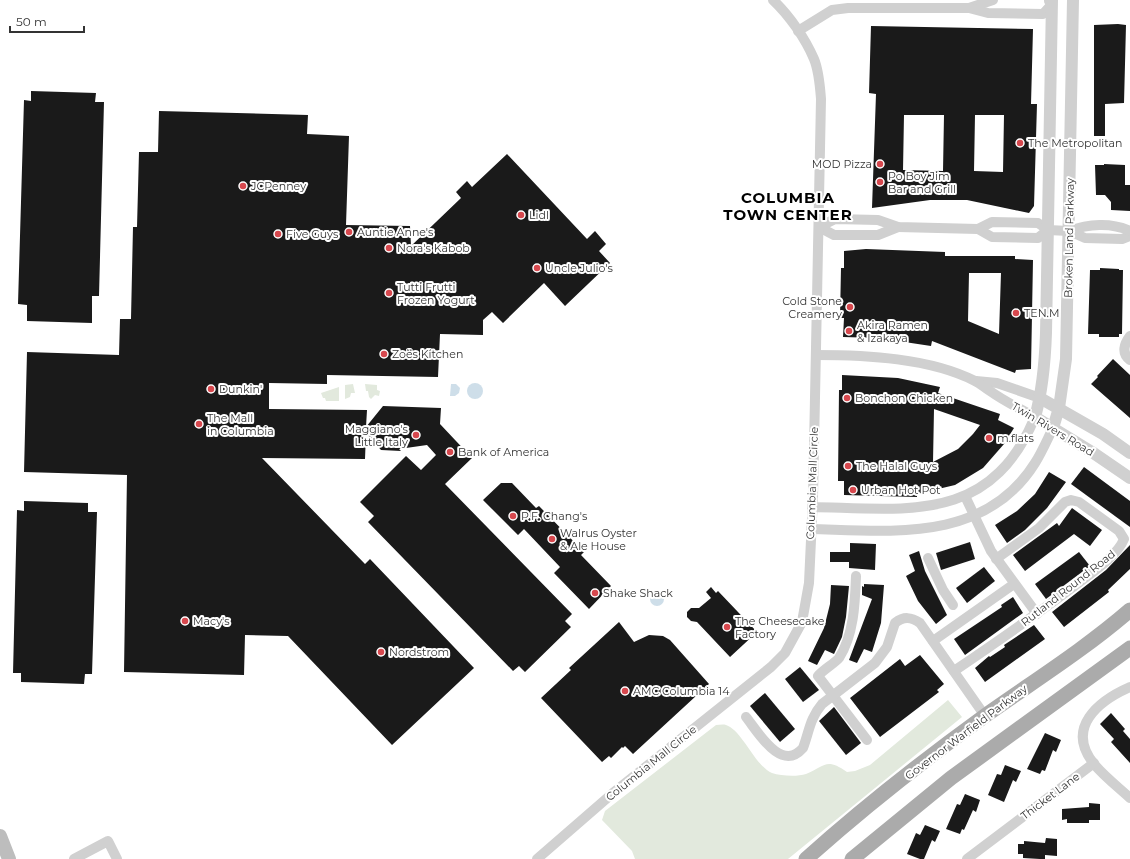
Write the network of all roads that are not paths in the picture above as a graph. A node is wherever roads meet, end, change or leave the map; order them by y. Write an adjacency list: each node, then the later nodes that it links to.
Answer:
1 (773, 0): 6 (street, Columbia Mall Circle)
2 (993, 0): 5 (street)
3 (1073, 0): 11 (street, Broken Land Parkway)
4 (1051, 1): 5 (street); 10 (street, Broken Land Parkway)
5 (969, 8): 6 (street)
6 (798, 31): 7 (street, Columbia Mall Circle)
7 (819, 227): 8 (street); 8 (street); 15 (street, Columbia Mall Circle)
8 (898, 227): 9 (street)
9 (978, 229): 10 (street); 10 (street)
10 (1048, 230): 11 (street); 18 (street, Broken Land Parkway)
11 (1069, 231): 12 (street); 13 (street); 19 (street, Broken Land Parkway)
12 (1130, 231)
13 (1130, 236)
14 (1130, 336): 16 (street)
15 (816, 355): 17 (street, Twin Rivers Road); 25 (street, Columbia Mall Circle)
16 (1130, 360)
17 (976, 381): 18 (street, Twin Rivers Road); 20 (street, Twin Rivers Road)
18 (1040, 398): 19 (street, Twin Rivers Road); 20 (street, Broken Land Parkway)
19 (1059, 408): 21 (street, Broken Land Parkway); 22 (street, Twin Rivers Road)
20 (1035, 418): 21 (street, Twin Rivers Road); 24 (street, Broken Land Parkway)
21 (1053, 428): 23 (street, Twin Rivers Road); 26 (street, Broken Land Parkway)
22 (1130, 453)
23 (1130, 478)
24 (965, 496): 25 (street, Broken Land Parkway); 26 (street)
25 (812, 508): 27 (street, Columbia Mall Circle)
26 (974, 516): 27 (street, Broken Land Parkway); 29 (street)
27 (811, 529): 49 (street, Columbia Mall Circle)
28 (928, 558): 32 (street)
29 (996, 559): 31 (street); 34 (street, Rutland Round Road)
30 (856, 576): 39 (street)
31 (1014, 584): 34 (street); 35 (street)
32 (953, 605)
33 (1130, 610): 40 (main road, Governor Warfield Parkway)
34 (1037, 614): 37 (street, Rutland Round Road)
35 (933, 641): 37 (street); 39 (street)
36 (1130, 648): 51 (main road)
37 (954, 671): 40 (street)
38 (1130, 687): 43 (street)
39 (833, 695): 41 (street); 42 (street)
40 (985, 716): 50 (main road, Governor Warfield Parkway)
41 (746, 717)
42 (867, 740)
43 (1094, 763): 44 (street); 52 (street, Thicket Lane)
44 (1130, 798)
45 (0, 836): 46 (main road)
46 (11, 857)
47 (114, 858): 48 (street)
48 (74, 859)
49 (537, 859)
50 (806, 859)
51 (852, 859)
52 (967, 859)

